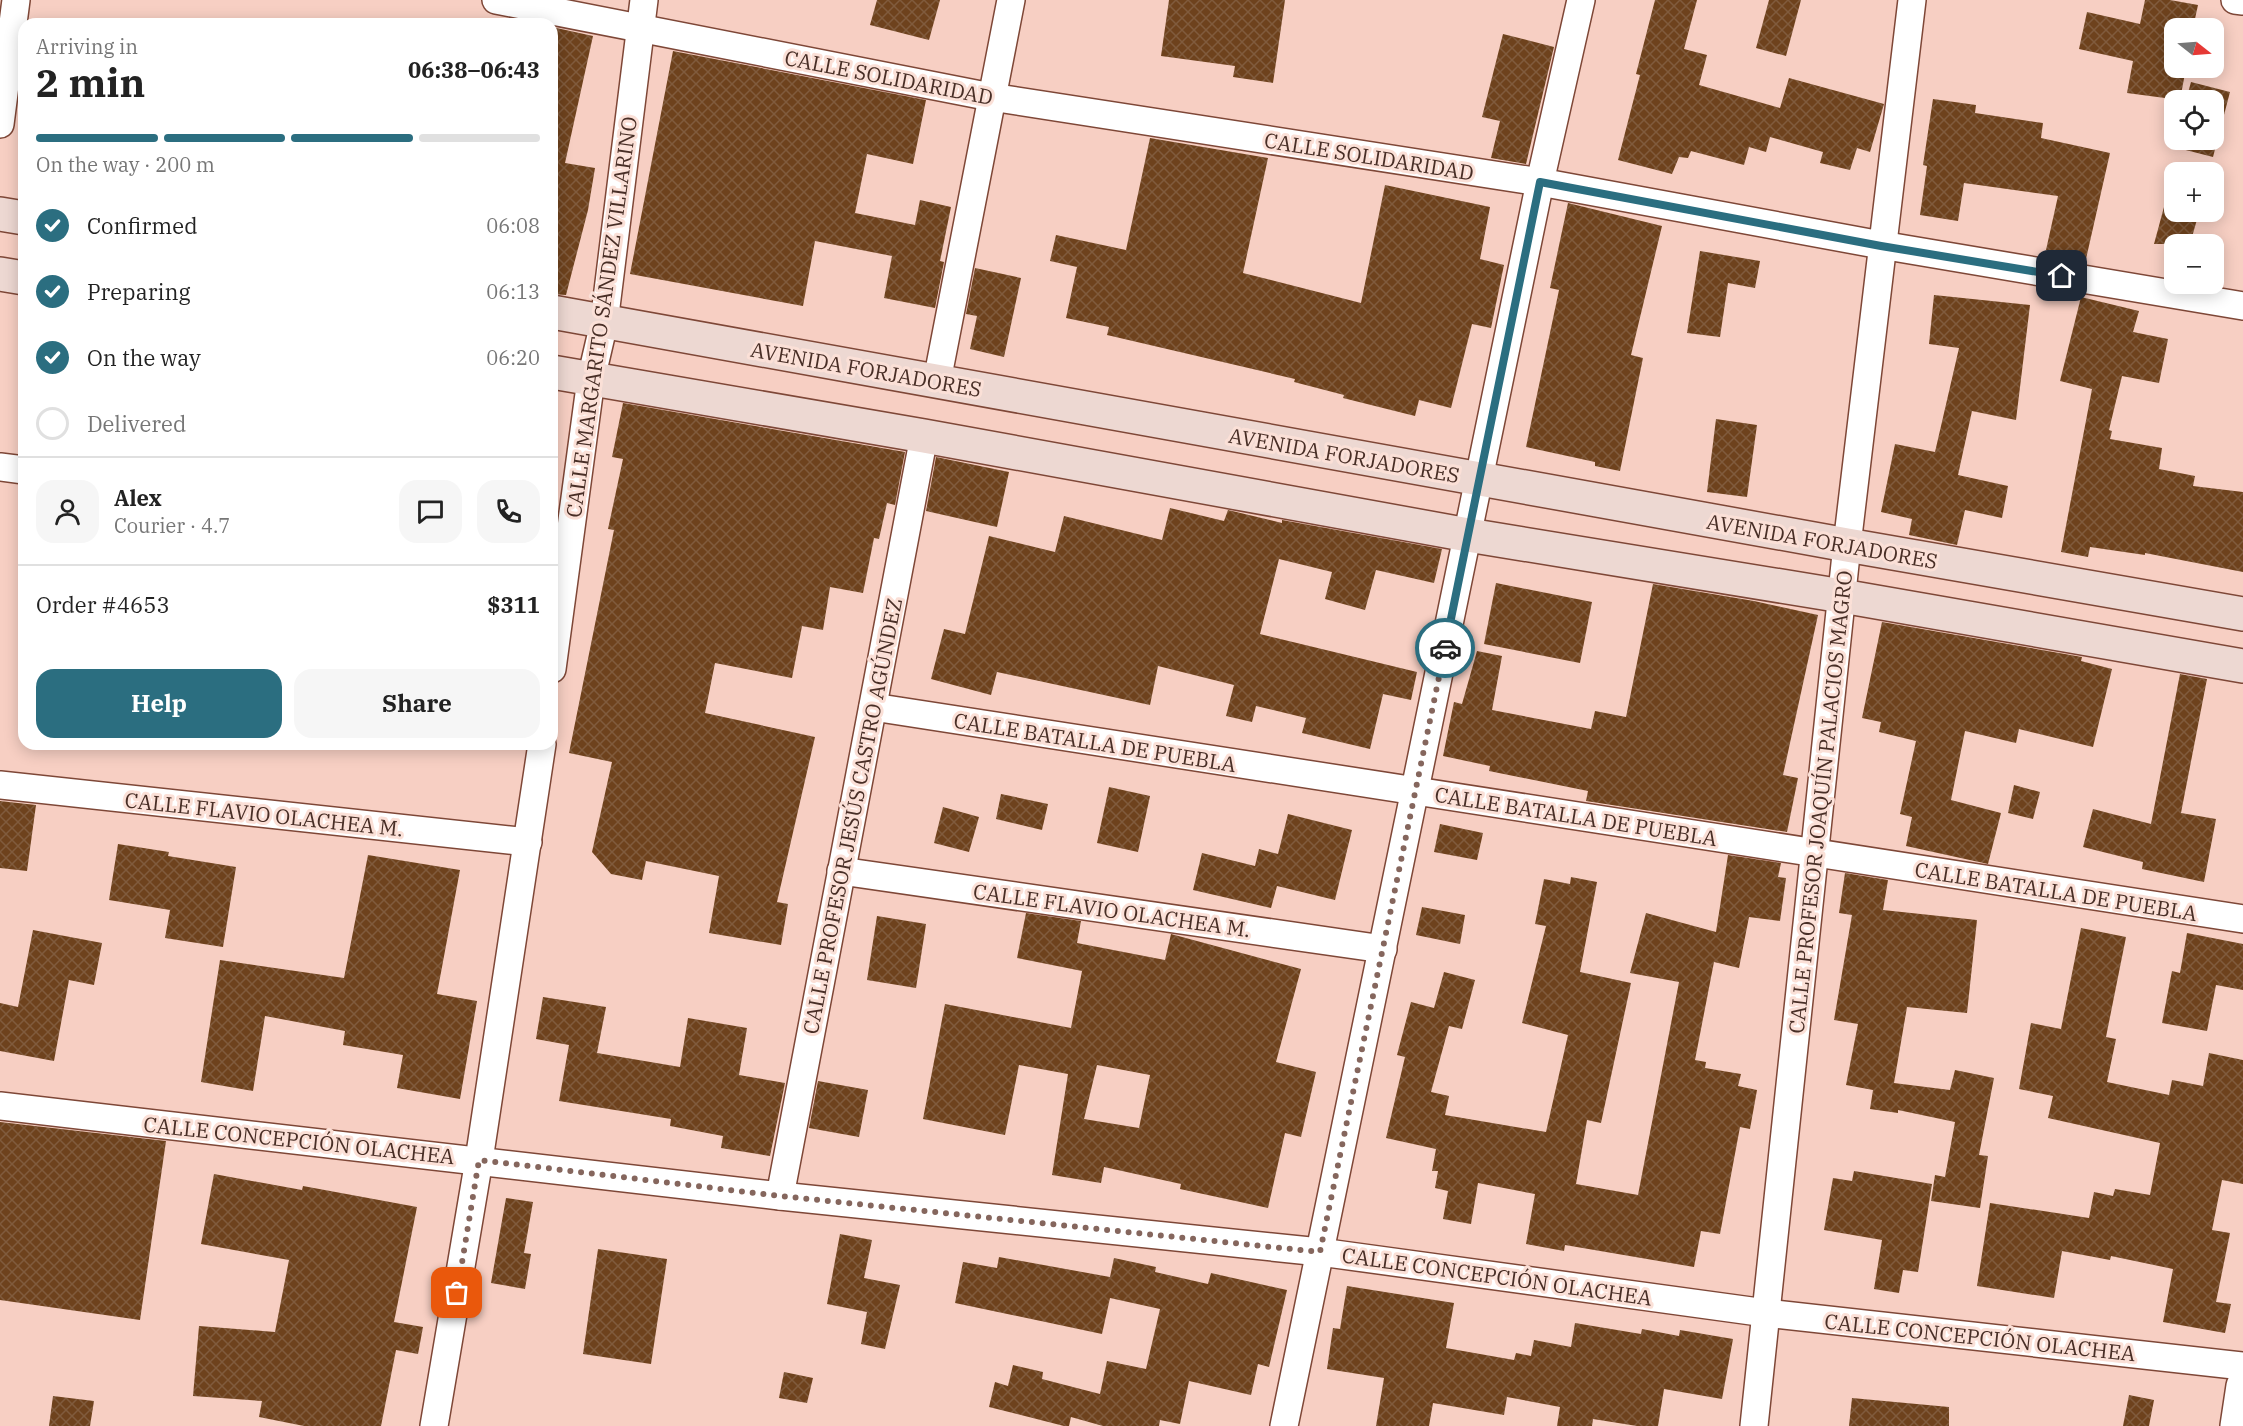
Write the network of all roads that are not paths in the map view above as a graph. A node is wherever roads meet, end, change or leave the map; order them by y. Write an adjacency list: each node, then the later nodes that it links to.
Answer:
1 (16, 0): 11 (street)
2 (496, 0): 9 (street, CALLE SOLIDARIDAD)
3 (645, 0): 9 (street, CALLE MARGARITO SÁNDEZ VILLARINO)
4 (1011, 0): 10 (street)
5 (1581, 0): 12 (street)
6 (1912, 0): 15 (street, CALLE PROFESOR JOAQUÍN PALACIOS MAGRO)
7 (2235, 0): 8 (street)
8 (2243, 1)
9 (640, 29): 10 (street, CALLE SOLIDARIDAD); 20 (street, CALLE MARGARITO SÁNDEZ VILLARINO)
10 (991, 97): 12 (street, CALLE SOLIDARIDAD); 23 (street)
11 (0, 124)
12 (1540, 182): 15 (street, CALLE SOLIDARIDAD); 27 (street)
13 (0, 214): 14 (main road)
14 (18, 217)
15 (1881, 246): 18 (street, CALLE SOLIDARIDAD); 30 (street, CALLE PROFESOR JOAQUÍN PALACIOS MAGRO)
16 (0, 274): 17 (main road)
17 (18, 277)
18 (2243, 306)
19 (558, 313): 20 (main road, AVENIDA FORJADORES)
20 (604, 323): 22 (street, CALLE MARGARITO SÁNDEZ VILLARINO); 23 (main road, AVENIDA FORJADORES)
21 (558, 373): 22 (main road)
22 (591, 379): 24 (main road); 29 (street, CALLE MARGARITO SÁNDEZ VILLARINO)
23 (937, 381): 27 (main road, AVENIDA FORJADORES)
24 (924, 436): 28 (main road); 35 (street, CALLE PROFESOR JESÚS CASTRO AGÚNDEZ)
25 (0, 467): 26 (street)
26 (18, 469)
27 (1481, 480): 28 (street); 30 (main road, AVENIDA FORJADORES)
28 (1468, 535): 32 (main road); 38 (street)
29 (561, 545): 31 (street, CALLE MARGARITO SÁNDEZ VILLARINO)
30 (1847, 545): 32 (street, CALLE PROFESOR JOAQUÍN PALACIOS MAGRO); 33 (main road, AVENIDA FORJADORES)
31 (558, 586)
32 (1842, 596): 34 (main road); 40 (street, CALLE PROFESOR JOAQUÍN PALACIOS MAGRO)
33 (2243, 614)
34 (2243, 666)
35 (873, 708): 38 (street, CALLE BATALLA DE PUEBLA); 41 (street, CALLE PROFESOR JESÚS CASTRO AGÚNDEZ)
36 (541, 750): 39 (street)
37 (0, 785): 39 (street, CALLE FLAVIO OLACHEA M.)
38 (1415, 792): 40 (street, CALLE BATALLA DE PUEBLA); 43 (street)
39 (528, 842): 45 (street)
40 (1815, 854): 42 (street, CALLE BATALLA DE PUEBLA); 48 (street, CALLE PROFESOR JOAQUÍN PALACIOS MAGRO)
41 (841, 872): 43 (street, CALLE FLAVIO OLACHEA M.); 46 (street, CALLE PROFESOR JESÚS CASTRO AGÚNDEZ)
42 (2243, 919)
43 (1383, 949): 47 (street)
44 (0, 1106): 45 (street, CALLE CONCEPCIÓN OLACHEA)
45 (479, 1160): 46 (street, CALLE CONCEPCIÓN OLACHEA); 51 (street)
46 (780, 1196): 47 (street, CALLE CONCEPCIÓN OLACHEA)
47 (1320, 1252): 48 (street, CALLE CONCEPCIÓN OLACHEA); 52 (street)
48 (1766, 1313): 49 (street, CALLE CONCEPCIÓN OLACHEA); 53 (street, CALLE PROFESOR JOAQUÍN PALACIOS MAGRO)
49 (2243, 1366)
50 (2243, 1386): 54 (street)
51 (434, 1426)
52 (1284, 1426)
53 (1754, 1426)
54 (2237, 1426)

